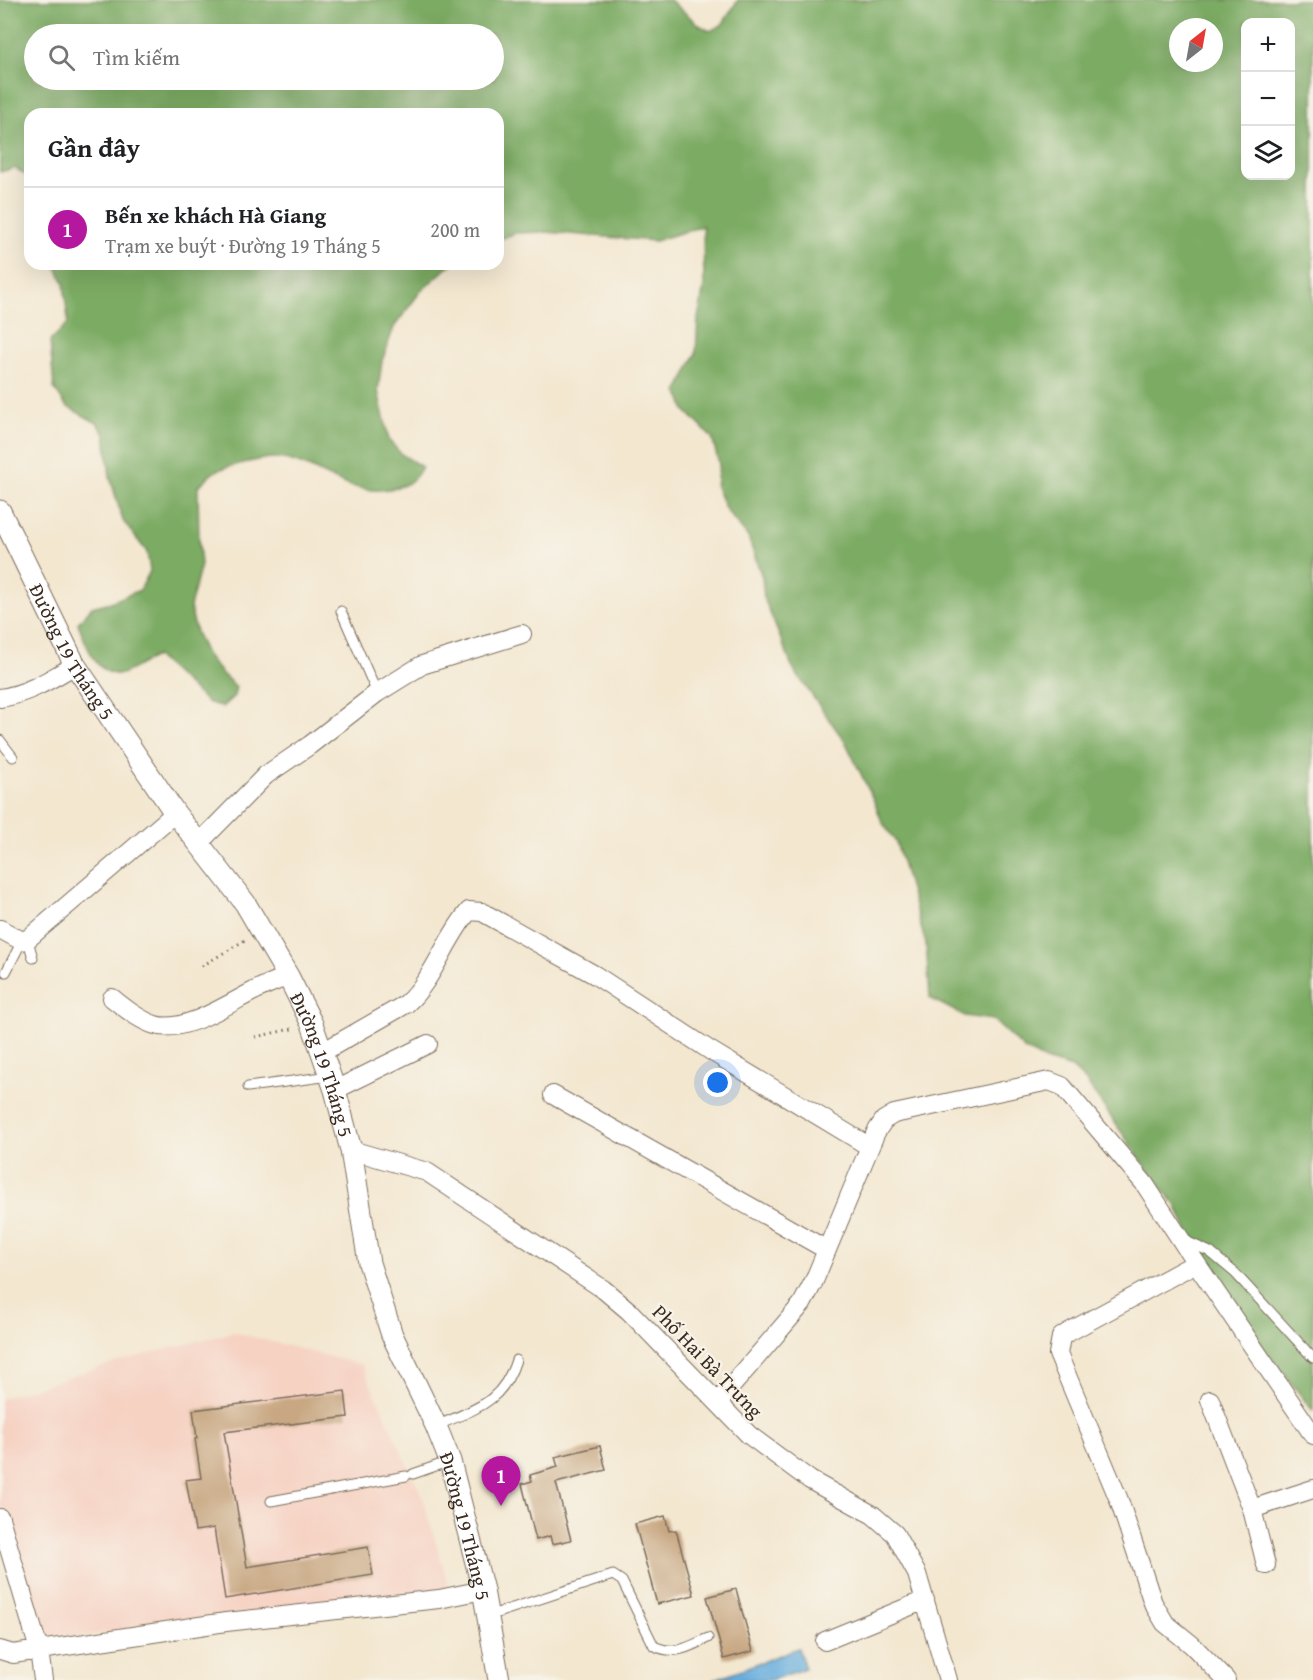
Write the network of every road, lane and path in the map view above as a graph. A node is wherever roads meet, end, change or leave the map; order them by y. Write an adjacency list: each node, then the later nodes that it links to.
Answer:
1 (0, 511): 4 (street, Đường 19 Tháng 5)
2 (341, 611): 5 (lane)
3 (522, 634): 5 (street)
4 (75, 665): 6 (street); 9 (street, Đường 19 Tháng 5)
5 (377, 693): 10 (street)
6 (0, 698)
7 (0, 740): 8 (lane)
8 (13, 758)
9 (175, 813): 10 (street, Đường 19 Tháng 5); 13 (street)
10 (199, 843): 12 (street, Đường 19 Tháng 5)
11 (0, 929): 13 (street)
12 (262, 929): 15 (path); 17 (street, Đường 19 Tháng 5)
13 (26, 939): 14 (lane); 16 (lane)
14 (33, 958)
15 (202, 966)
16 (6, 972)
17 (288, 976): 18 (street); 19 (street, Đường 19 Tháng 5)
18 (112, 998)
19 (312, 1024): 20 (path); 22 (street, Đường 19 Tháng 5)
20 (255, 1037)
21 (428, 1044): 23 (street)
22 (321, 1053): 23 (street, Đường 19 Tháng 5); 26 (street)
23 (333, 1083): 24 (lane); 27 (street, Đường 19 Tháng 5)
24 (248, 1087)
25 (552, 1095): 29 (street)
26 (870, 1147): 28 (street); 29 (street)
27 (351, 1150): 34 (street, Phố Hai Bà Trưng); 35 (street, Đường 19 Tháng 5)
28 (1179, 1238): 30 (street); 31 (lane)
29 (827, 1250): 34 (street)
30 (1196, 1263): 36 (street); 53 (street)
31 (1313, 1358)
32 (516, 1360): 35 (lane)
33 (1209, 1400): 40 (street)
34 (718, 1402): 44 (street, Phố Hai Bà Trưng)
35 (436, 1426): 37 (street, Đường 19 Tháng 5)
36 (1313, 1436)
37 (450, 1461): 39 (lane); 43 (street, Đường 19 Tháng 5)
38 (1313, 1489): 40 (street)
39 (271, 1501)
40 (1252, 1509): 42 (street)
41 (0, 1518): 49 (street)
42 (1266, 1565)
43 (483, 1590): 45 (street, Đường 19 Tháng 5); 49 (street)
44 (925, 1600): 47 (street); 52 (street, Phố Hai Bà Trưng)
45 (488, 1616): 46 (lane); 51 (street, Đường 19 Tháng 5)
46 (708, 1638)
47 (825, 1641)
48 (0, 1650): 49 (street)
49 (39, 1650): 50 (street)
50 (43, 1680)
51 (499, 1680)
52 (948, 1680)
53 (1226, 1680)

